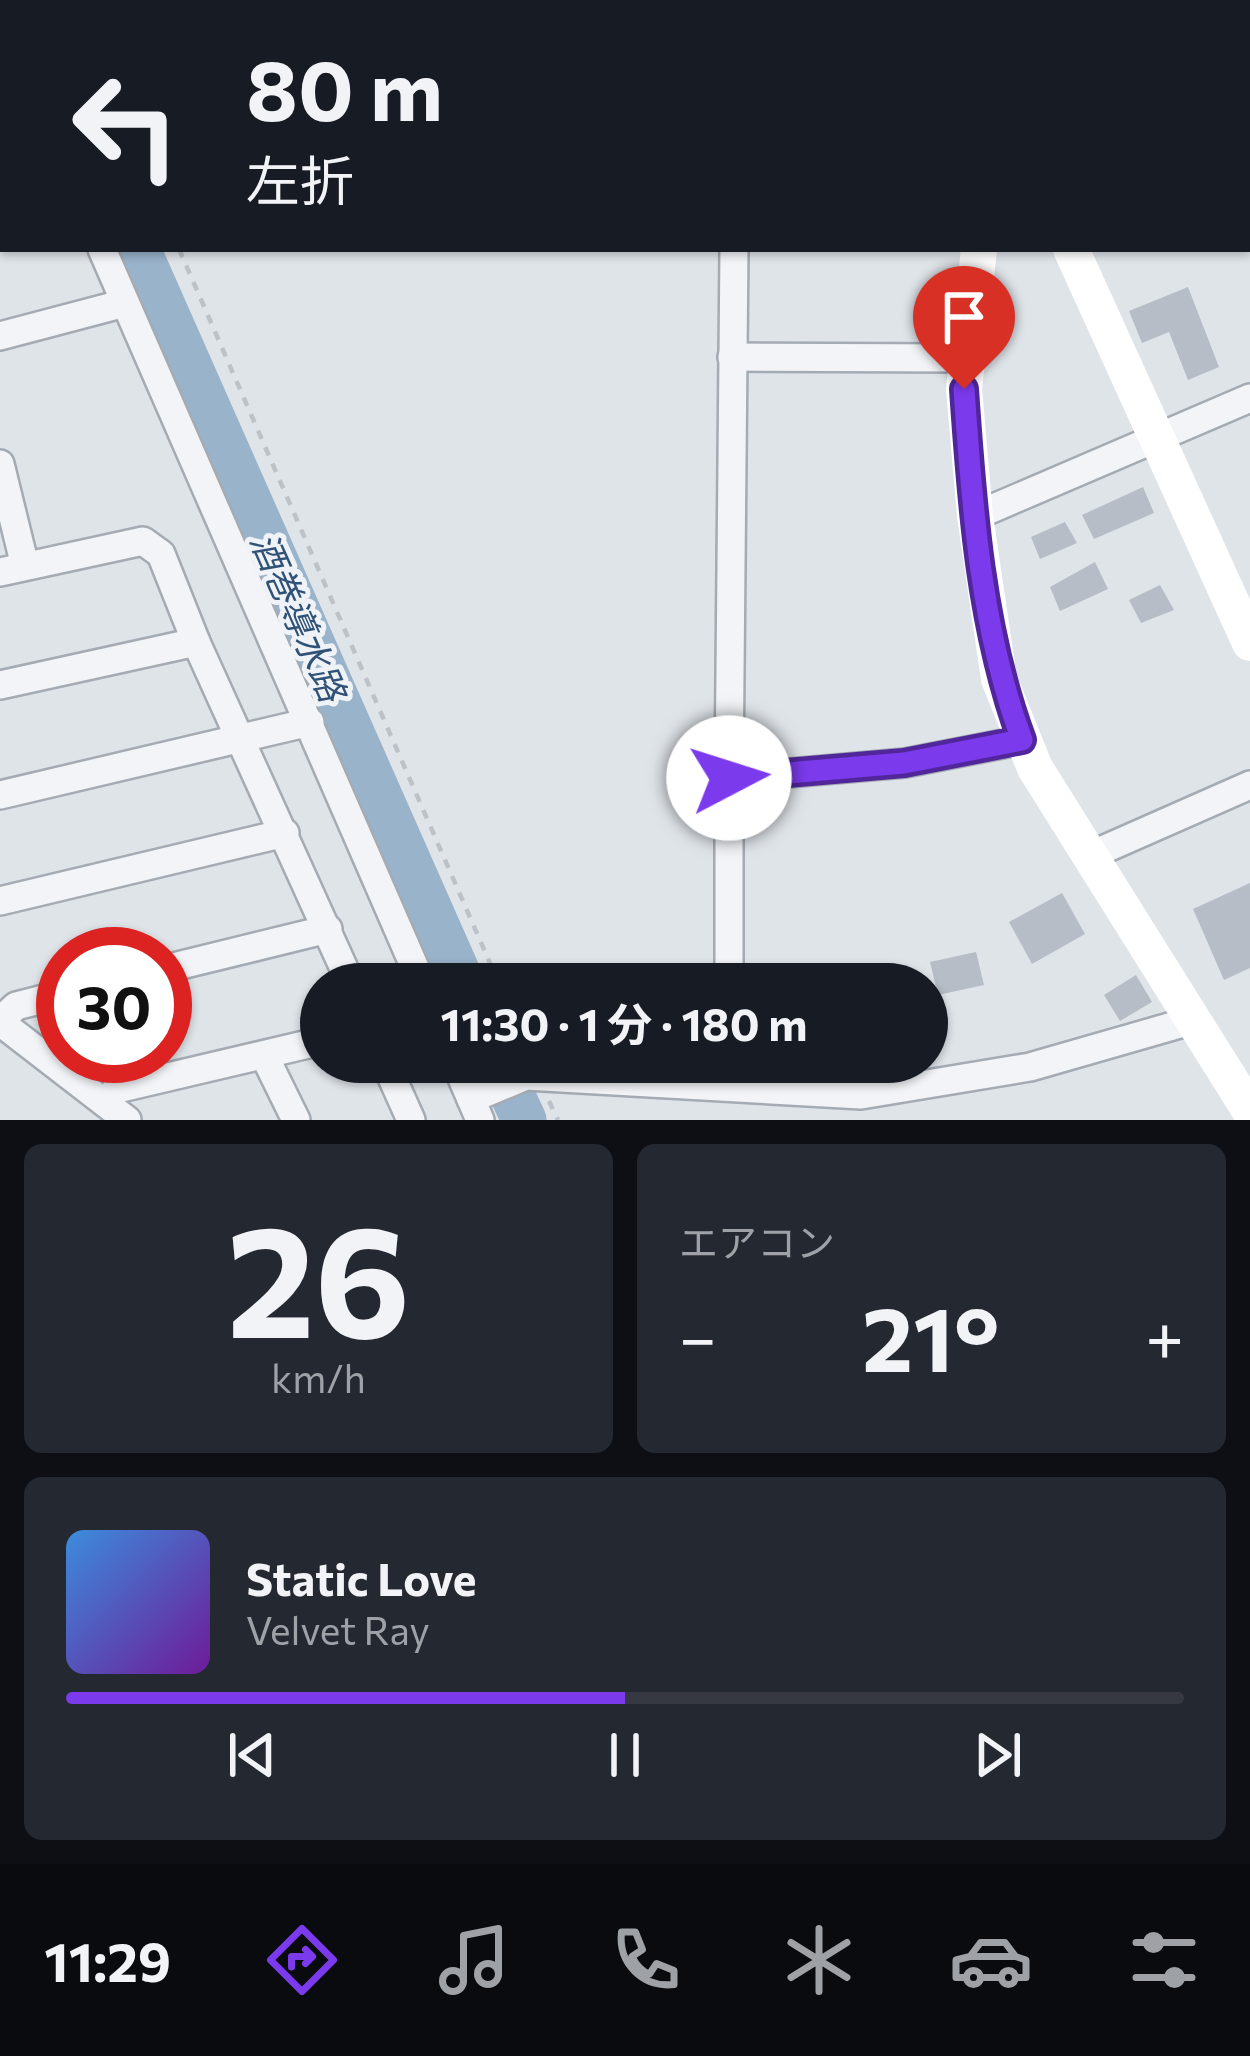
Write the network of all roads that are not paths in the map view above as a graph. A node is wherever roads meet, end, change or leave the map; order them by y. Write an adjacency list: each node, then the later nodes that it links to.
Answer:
1 (103, 252): 5 (street)
2 (734, 252): 7 (street)
3 (979, 252): 8 (street)
4 (1073, 252): 10 (street)
5 (125, 303): 6 (street); 17 (street)
6 (0, 335)
7 (732, 357): 8 (street); 20 (street)
8 (964, 358): 12 (street)
9 (1250, 398): 10 (street)
10 (1155, 439): 12 (street); 15 (street)
11 (0, 464): 13 (street)
12 (975, 516): 19 (street)
13 (12, 569): 14 (street)
14 (196, 642): 16 (street); 18 (street)
15 (1250, 643)
16 (0, 685)
17 (310, 722): 18 (street); 29 (street)
18 (241, 738): 22 (street); 23 (street)
19 (1022, 740): 20 (street); 24 (street)
20 (729, 778): 30 (street)
21 (1250, 785): 24 (street)
22 (0, 795)
23 (285, 833): 25 (street); 26 (street)
24 (1089, 856): 33 (street)
25 (0, 901)
26 (328, 929): 27 (street); 28 (street)
27 (192, 962)
28 (343, 963)
29 (413, 963)
30 (729, 963)
31 (36, 1001): 32 (street)
32 (0, 1021): 41 (street)
33 (1190, 1021): 36 (street); 43 (street)
34 (300, 1046): 35 (street)
35 (265, 1055): 41 (street); 45 (street)
36 (948, 1081)
37 (395, 1083): 46 (street)
38 (515, 1083): 42 (street)
39 (786, 1083): 40 (street)
40 (933, 1083)
41 (104, 1102): 44 (street)
42 (474, 1108)
43 (1250, 1111)
44 (127, 1120)
45 (296, 1120)
46 (412, 1120)

